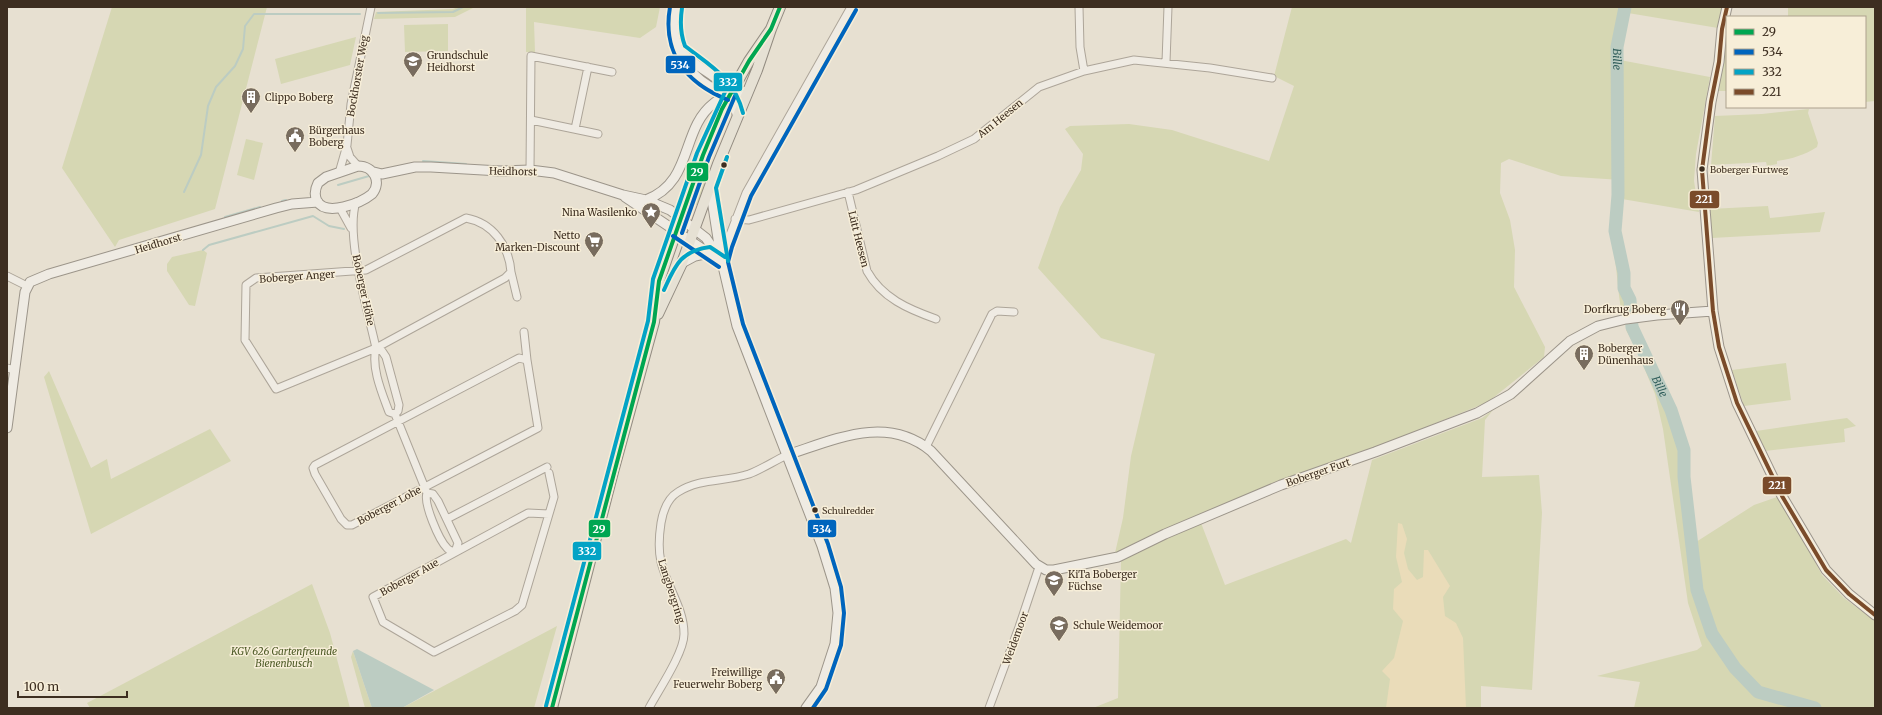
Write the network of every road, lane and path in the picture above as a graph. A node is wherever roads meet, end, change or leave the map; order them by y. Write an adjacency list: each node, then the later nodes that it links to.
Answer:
1 (371, 7): 20 (street, Bockhorster Weg)
2 (676, 7): 15 (street)
3 (780, 7): 8 (main road)
4 (851, 7): 37 (street)
5 (1078, 7): 11 (street)
6 (1168, 7): 9 (street)
7 (1727, 7): 50 (street)
8 (771, 29): 14 (main road); 15 (main road)
9 (1166, 62): 11 (street, Am Heesen); 13 (street, Am Heesen)
10 (588, 67): 12 (street); 17 (street); 18 (street)
11 (1084, 71): 29 (street, Am Heesen)
12 (612, 72)
13 (1272, 78)
14 (747, 91): 15 (street); 16 (main road)
15 (730, 94): 16 (street); 31 (street); 36 (main road)
16 (737, 114): 26 (main road)
17 (531, 120): 18 (street); 22 (street)
18 (575, 129): 19 (street)
19 (598, 134)
20 (347, 145): 21 (street); 23 (street, Bockhorster Weg)
21 (358, 166): 23 (street, Heidhorst); 24 (street, Heidhorst)
22 (530, 170): 25 (street, Heidhorst); 30 (street, Heidhorst)
23 (339, 172): 28 (street, Heidhorst)
24 (374, 172): 25 (street, Heidhorst); 27 (street)
25 (400, 172): 27 (street, Heidhorst)
26 (710, 187): 38 (main road); 43 (street)
27 (376, 188): 33 (street, Heidhorst)
28 (316, 190): 32 (street); 34 (street, Heidhorst)
29 (848, 192): 37 (street, Am Heesen); 52 (street, Lütt Heesen)
30 (623, 195): 31 (street, Heidhorst); 39 (street, Heidhorst)
31 (646, 200): 36 (street, Heidhorst)
32 (318, 202): 34 (street, Heidhorst); 35 (street, Heidhorst)
33 (356, 202): 35 (street, Heidhorst); 40 (street, Boberger Höhe)
34 (292, 204): 48 (street, Heidhorst)
35 (340, 208): 40 (street, Boberger Höhe)
36 (681, 218): 38 (street, Heidhorst); 39 (main road)
37 (735, 219): 43 (street)
38 (694, 229): 41 (main road); 43 (street, Heidhorst)
39 (676, 231): 41 (street, Heidhorst); 53 (main road)
40 (353, 232): 45 (street, Boberger Höhe)
41 (690, 240): 42 (street, Heidhorst); 44 (main road)
42 (709, 253): 43 (street, Heidhorst); 44 (street)
43 (722, 262): 61 (street)
44 (682, 263): 53 (main road)
45 (359, 272): 46 (street, Boberger Anger); 55 (street, Boberger Höhe); 55 (street, Boberger Anger)
46 (510, 272): 49 (street, Boberger Anger); 55 (street, Boberger Anger)
47 (7, 276): 48 (street)
48 (27, 286): 57 (street)
49 (517, 297)
50 (1713, 311): 66 (street, Boberger Furt); 67 (street)
51 (1014, 312): 60 (street)
52 (936, 319)
53 (654, 322): 68 (main road)
54 (524, 332): 56 (street, Boberger Lohe)
55 (376, 348): 58 (street, Boberger Höhe); 58 (street, Boberger Höhe)
56 (527, 360): 58 (street, Boberger Lohe); 62 (street, Boberger Lohe)
57 (11, 369): 59 (street)
58 (396, 417): 62 (street, Boberger Höhe); 62 (street, Boberger Lohe)
59 (7, 428)
60 (926, 447): 61 (street); 66 (street)
61 (787, 455): 69 (street, Langbergring); 70 (street)
62 (425, 490): 64 (street, Boberger Höhe); 65 (street, Boberger Höhe)
63 (548, 514): 64 (street, Boberger Aue); 65 (street, Boberger Aue); 65 (street, Boberger Aue)
64 (446, 519): 65 (street, Boberger Höhe)
65 (455, 552)
66 (1039, 567): 71 (street, Weidemoor)
67 (1875, 615)
68 (552, 708)
69 (649, 708)
70 (806, 708)
71 (989, 708)

